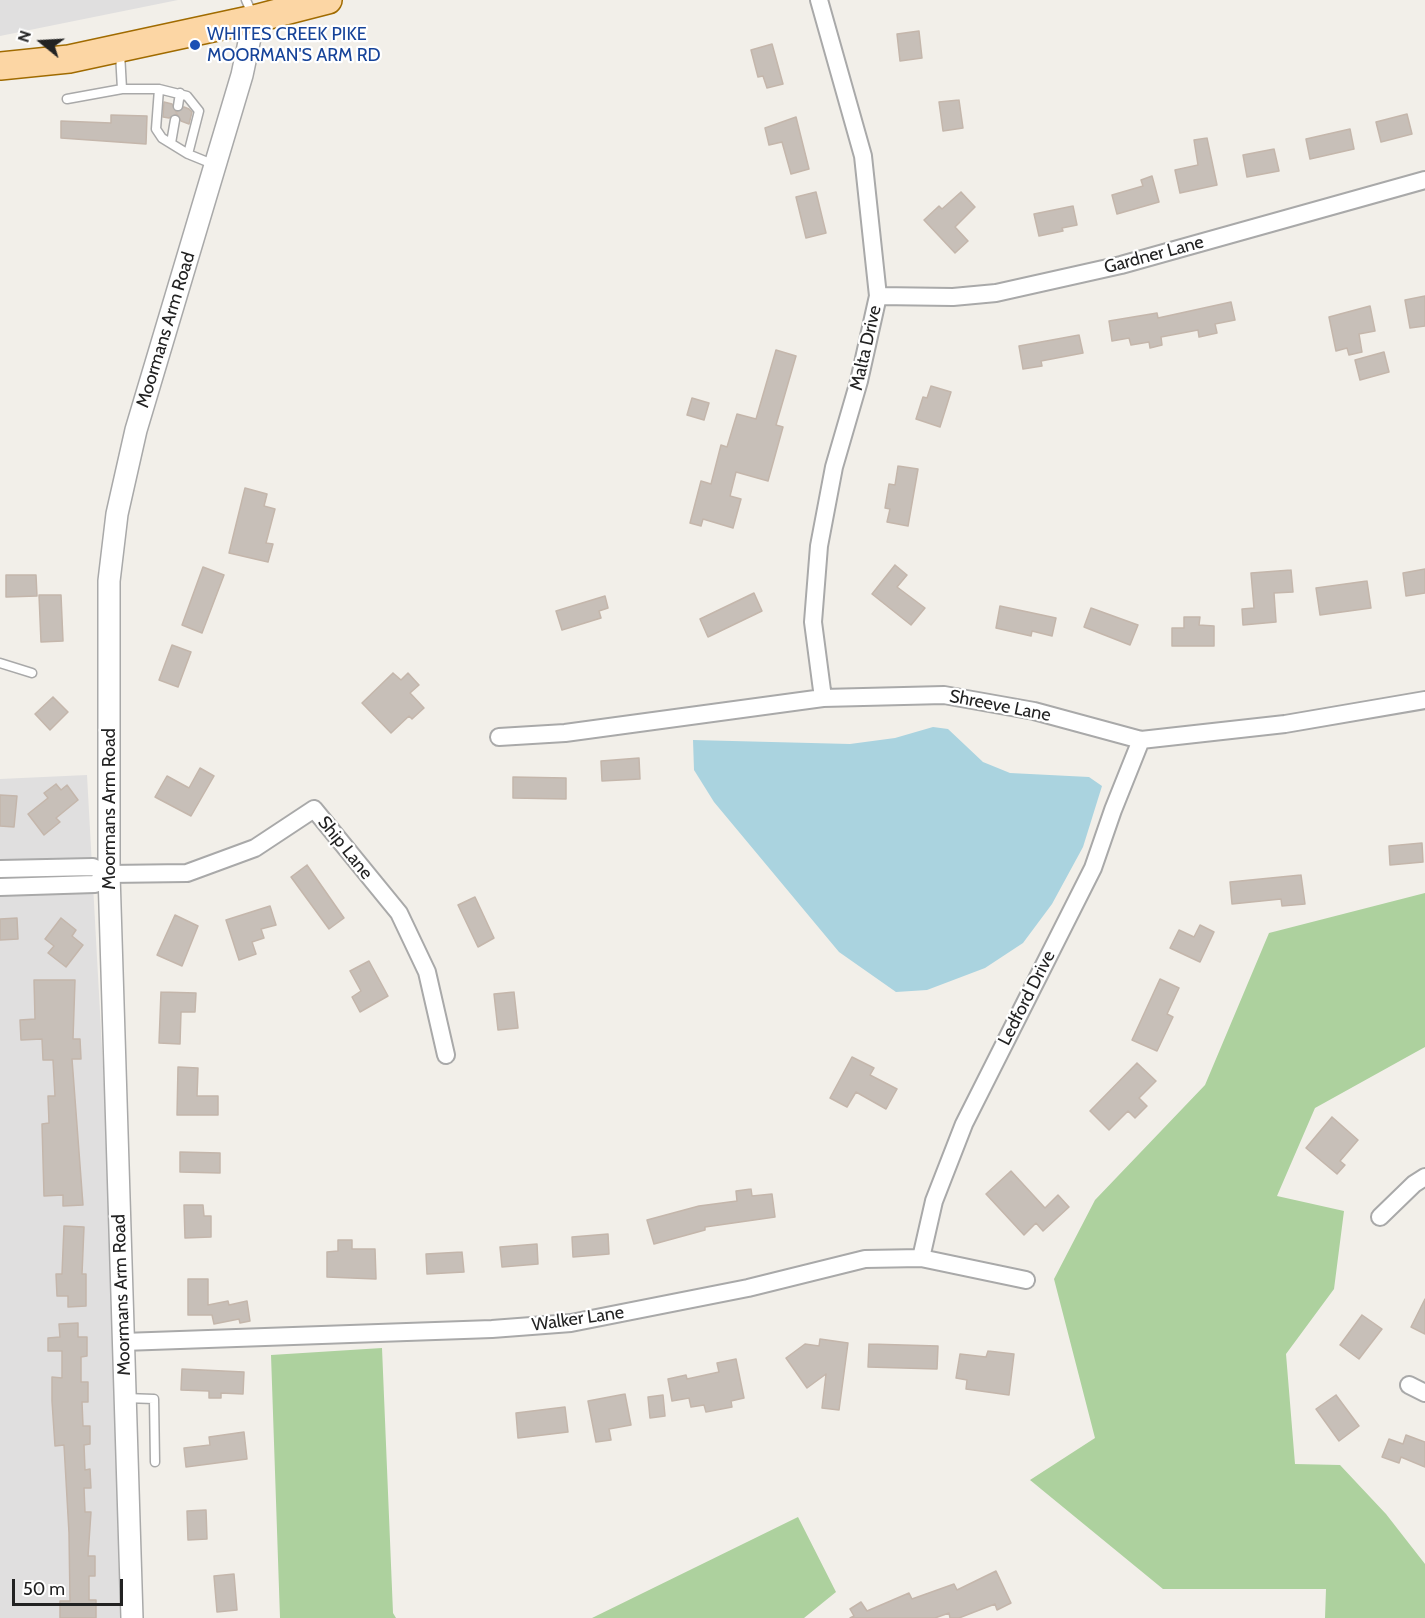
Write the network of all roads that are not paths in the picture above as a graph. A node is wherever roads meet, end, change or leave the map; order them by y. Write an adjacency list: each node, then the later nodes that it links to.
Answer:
1 (328, 0): 3 (main road)
2 (819, 0): 16 (street, Malta Drive)
3 (250, 10): 4 (main road); 14 (street, Moormans Arm Road)
4 (120, 48): 5 (main road); 6 (lane)
5 (0, 66)
6 (122, 88): 7 (lane); 9 (lane)
7 (159, 89): 8 (lane); 12 (lane)
8 (180, 93): 10 (lane); 13 (lane)
9 (66, 99)
10 (178, 106)
11 (175, 120): 12 (lane)
12 (171, 143): 13 (lane)
13 (188, 154): 14 (lane)
14 (215, 165): 24 (street, Moormans Arm Road)
15 (1425, 180): 16 (street, Gardner Lane)
16 (878, 296): 19 (street, Malta Drive)
17 (0, 663): 18 (lane)
18 (32, 673)
19 (823, 698): 21 (street, Shreeve Lane); 22 (street, Shreeve Lane)
20 (1425, 700): 22 (street, Shreeve Lane)
21 (499, 737)
22 (1142, 740): 29 (street, Ledford Drive)
23 (0, 869): 24 (street)
24 (109, 874): 25 (street); 26 (street, Ship Lane); 31 (street, Moormans Arm Road)
25 (0, 887)
26 (446, 1055)
27 (1425, 1177): 28 (street)
28 (1380, 1217)
29 (921, 1258): 30 (street, Walker Lane); 31 (street, Walker Lane)
30 (1026, 1280)
31 (123, 1342): 34 (street, Moormans Arm Road)
32 (1409, 1385): 33 (street)
33 (1425, 1393)
34 (125, 1398): 35 (lane); 36 (street, Moormans Arm Road)
35 (155, 1462)
36 (132, 1618)

